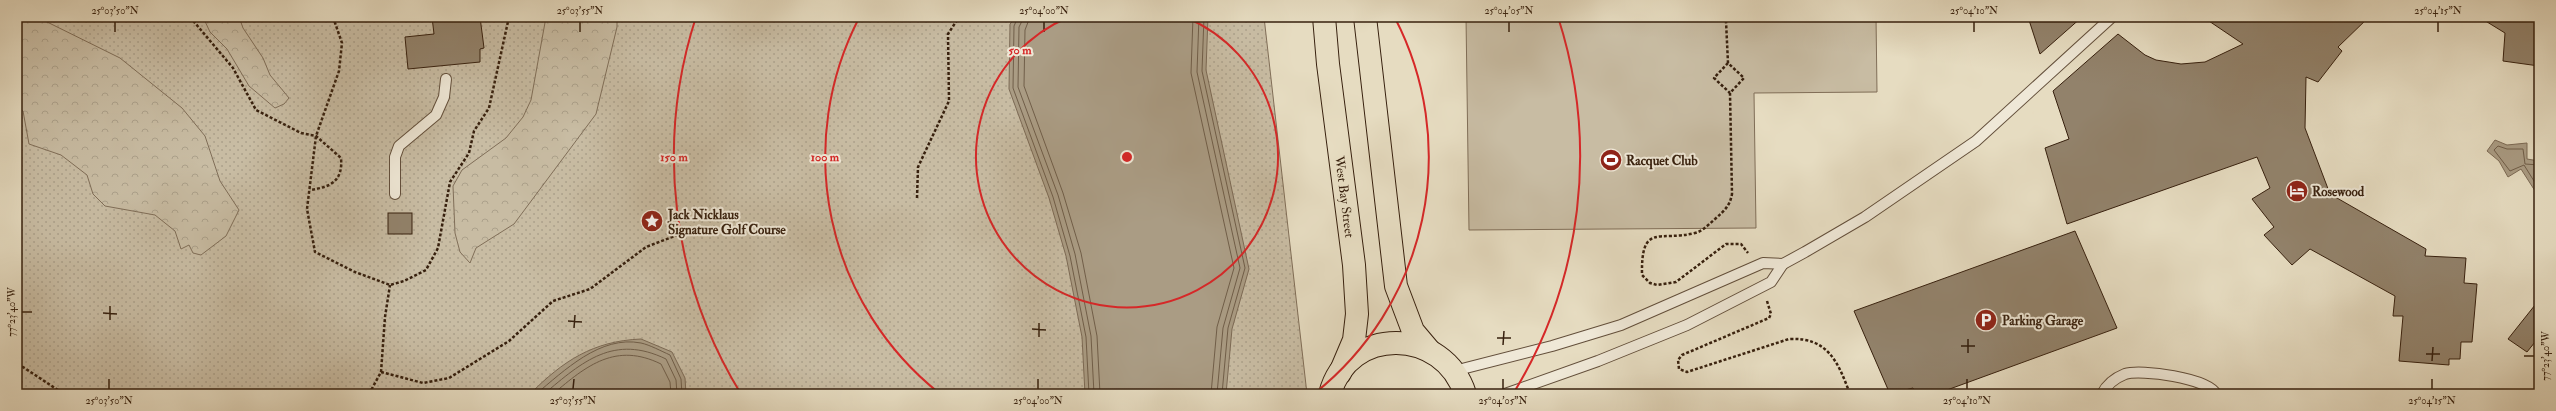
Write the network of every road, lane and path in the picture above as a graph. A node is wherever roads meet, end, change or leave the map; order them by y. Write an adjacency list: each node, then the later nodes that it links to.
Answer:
1 (190, 17): 12 (path)
2 (959, 17): 14 (path)
3 (1324, 17): 24 (main road, West Bay Street)
4 (1365, 17): 20 (main road)
5 (1722, 17): 8 (path)
6 (1730, 17): 8 (path)
7 (2112, 17): 16 (lane)
8 (1726, 21): 9 (path)
9 (1728, 63): 11 (path); 11 (path)
10 (446, 79): 13 (lane)
11 (1730, 93): 17 (path)
12 (310, 190)
13 (395, 194)
14 (917, 198)
15 (680, 234): 23 (path)
16 (1783, 264): 17 (lane); 19 (lane)
17 (1745, 271): 22 (lane)
18 (390, 285): 23 (path)
19 (1764, 287): 29 (lane); 30 (path)
20 (1429, 350): 22 (main road); 24 (main road)
21 (17, 367): 25 (path)
22 (1454, 371): 28 (main road)
23 (381, 372): 26 (path)
24 (1340, 373): 27 (main road, West Bay Street)
25 (64, 394)
26 (370, 394)
27 (1330, 394)
28 (1465, 394)
29 (1505, 394)
30 (1850, 394)
31 (2102, 394): 32 (lane)
32 (2216, 394)

